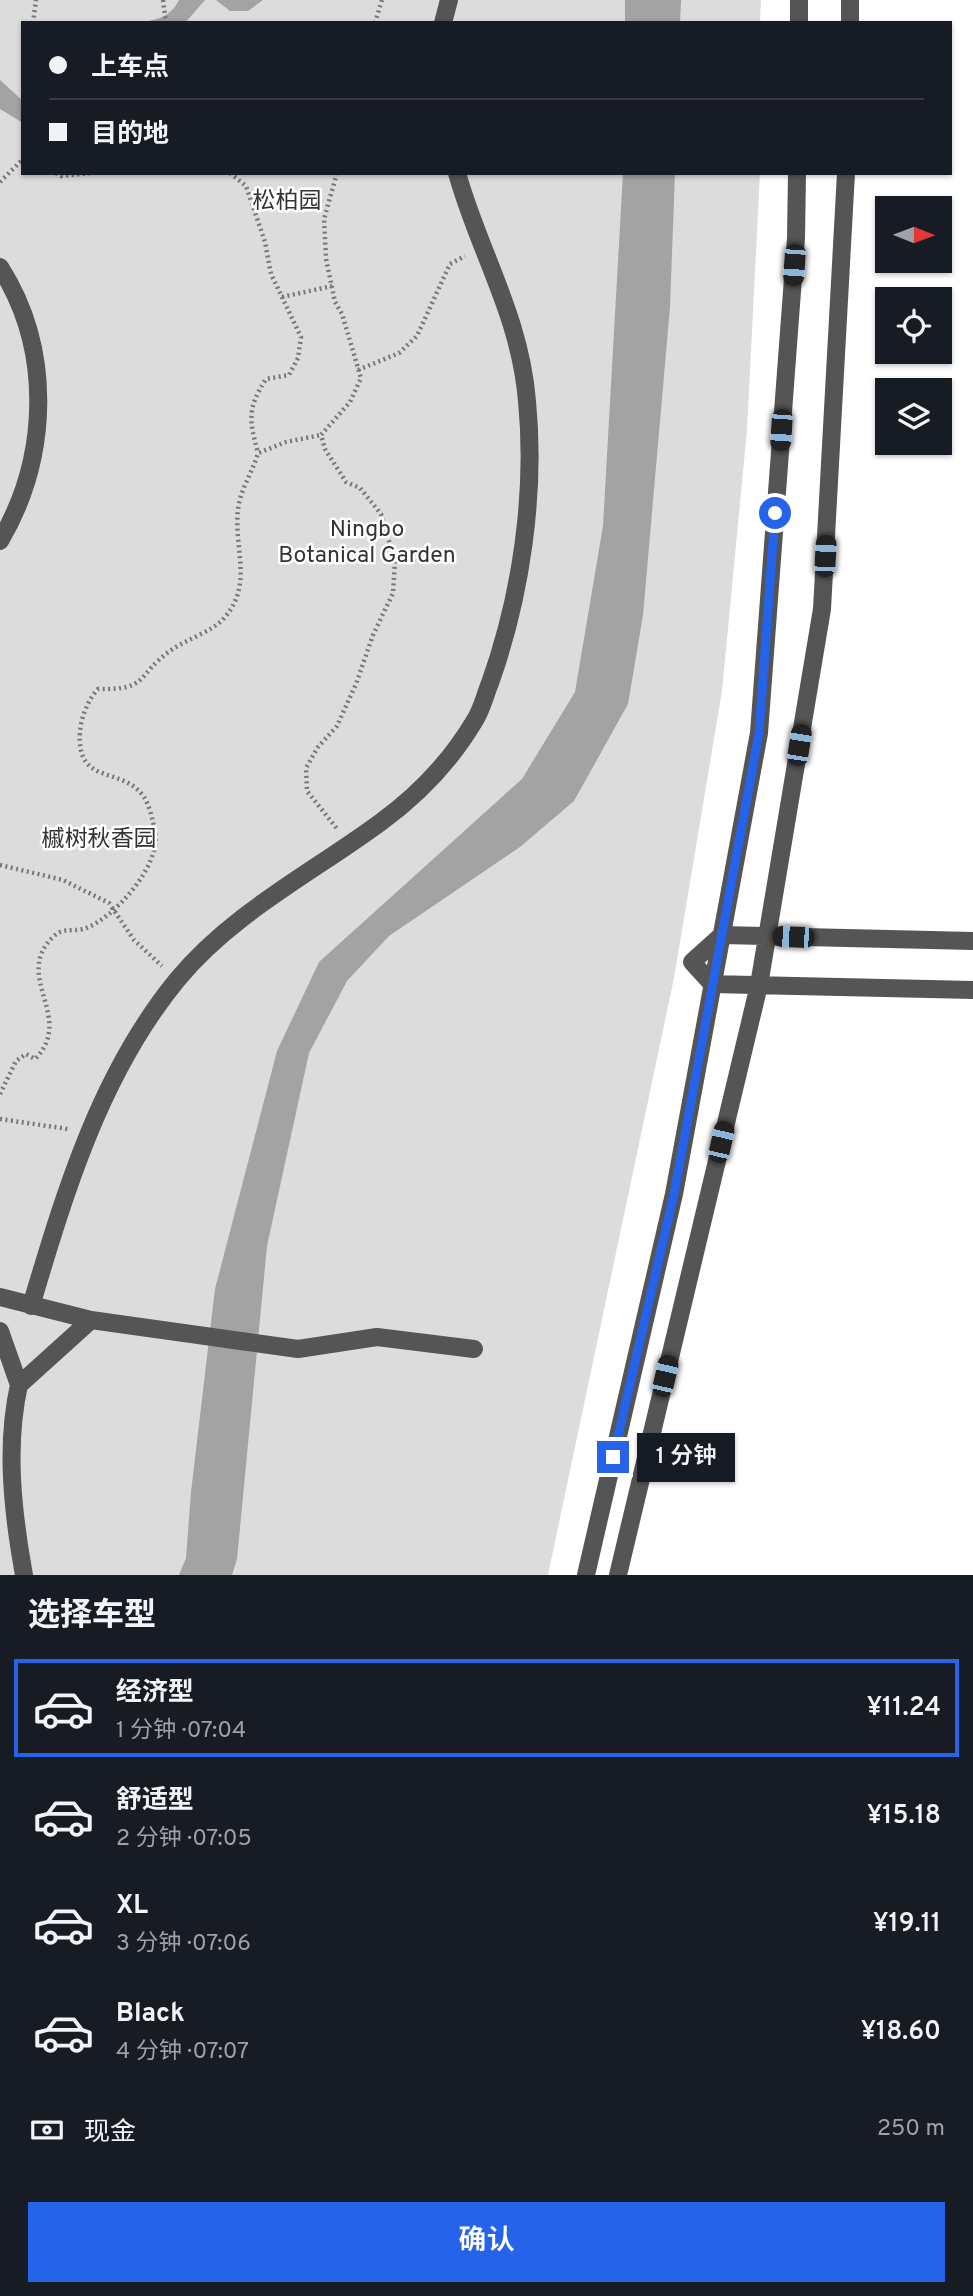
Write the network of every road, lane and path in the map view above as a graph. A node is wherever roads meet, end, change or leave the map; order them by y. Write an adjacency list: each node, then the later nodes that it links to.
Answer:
1 (36, 0): 7 (path)
2 (163, 0): 8 (path)
3 (382, 0): 9 (path)
4 (449, 0): 10 (street)
5 (799, 0): 11 (street)
6 (850, 0): 12 (street)
7 (33, 21)
8 (166, 21)
9 (376, 21)
10 (444, 21)
11 (799, 21)
12 (850, 21)
13 (21, 161): 19 (path)
14 (232, 175): 23 (path)
15 (336, 175): 22 (path)
16 (458, 175): 20 (street)
17 (797, 175): 31 (street)
18 (846, 175): 32 (street)
19 (0, 182)
20 (485, 245): 24 (path); 28 (street)
21 (0, 267): 27 (street)
22 (332, 286): 23 (path); 24 (path)
23 (282, 297): 26 (path)
24 (358, 370): 25 (path)
25 (321, 435): 26 (path); 28 (path)
26 (258, 453): 30 (path)
27 (0, 541)
28 (350, 844): 34 (street)
29 (0, 865): 30 (path)
30 (114, 911): 34 (path); 38 (path)
31 (722, 935): 32 (street); 35 (street)
32 (767, 936): 33 (street); 36 (street)
33 (973, 941)
34 (176, 980): 40 (street)
35 (712, 984): 36 (street); 48 (street)
36 (758, 985): 37 (street); 49 (street)
37 (973, 990)
38 (0, 1094)
39 (0, 1119): 40 (path)
40 (88, 1134): 42 (street)
41 (0, 1297): 42 (street)
42 (31, 1306): 43 (street)
43 (91, 1320): 45 (street); 46 (street)
44 (0, 1331): 46 (street)
45 (474, 1349)
46 (19, 1385): 47 (street)
47 (24, 1575)
48 (586, 1575)
49 (618, 1575)

